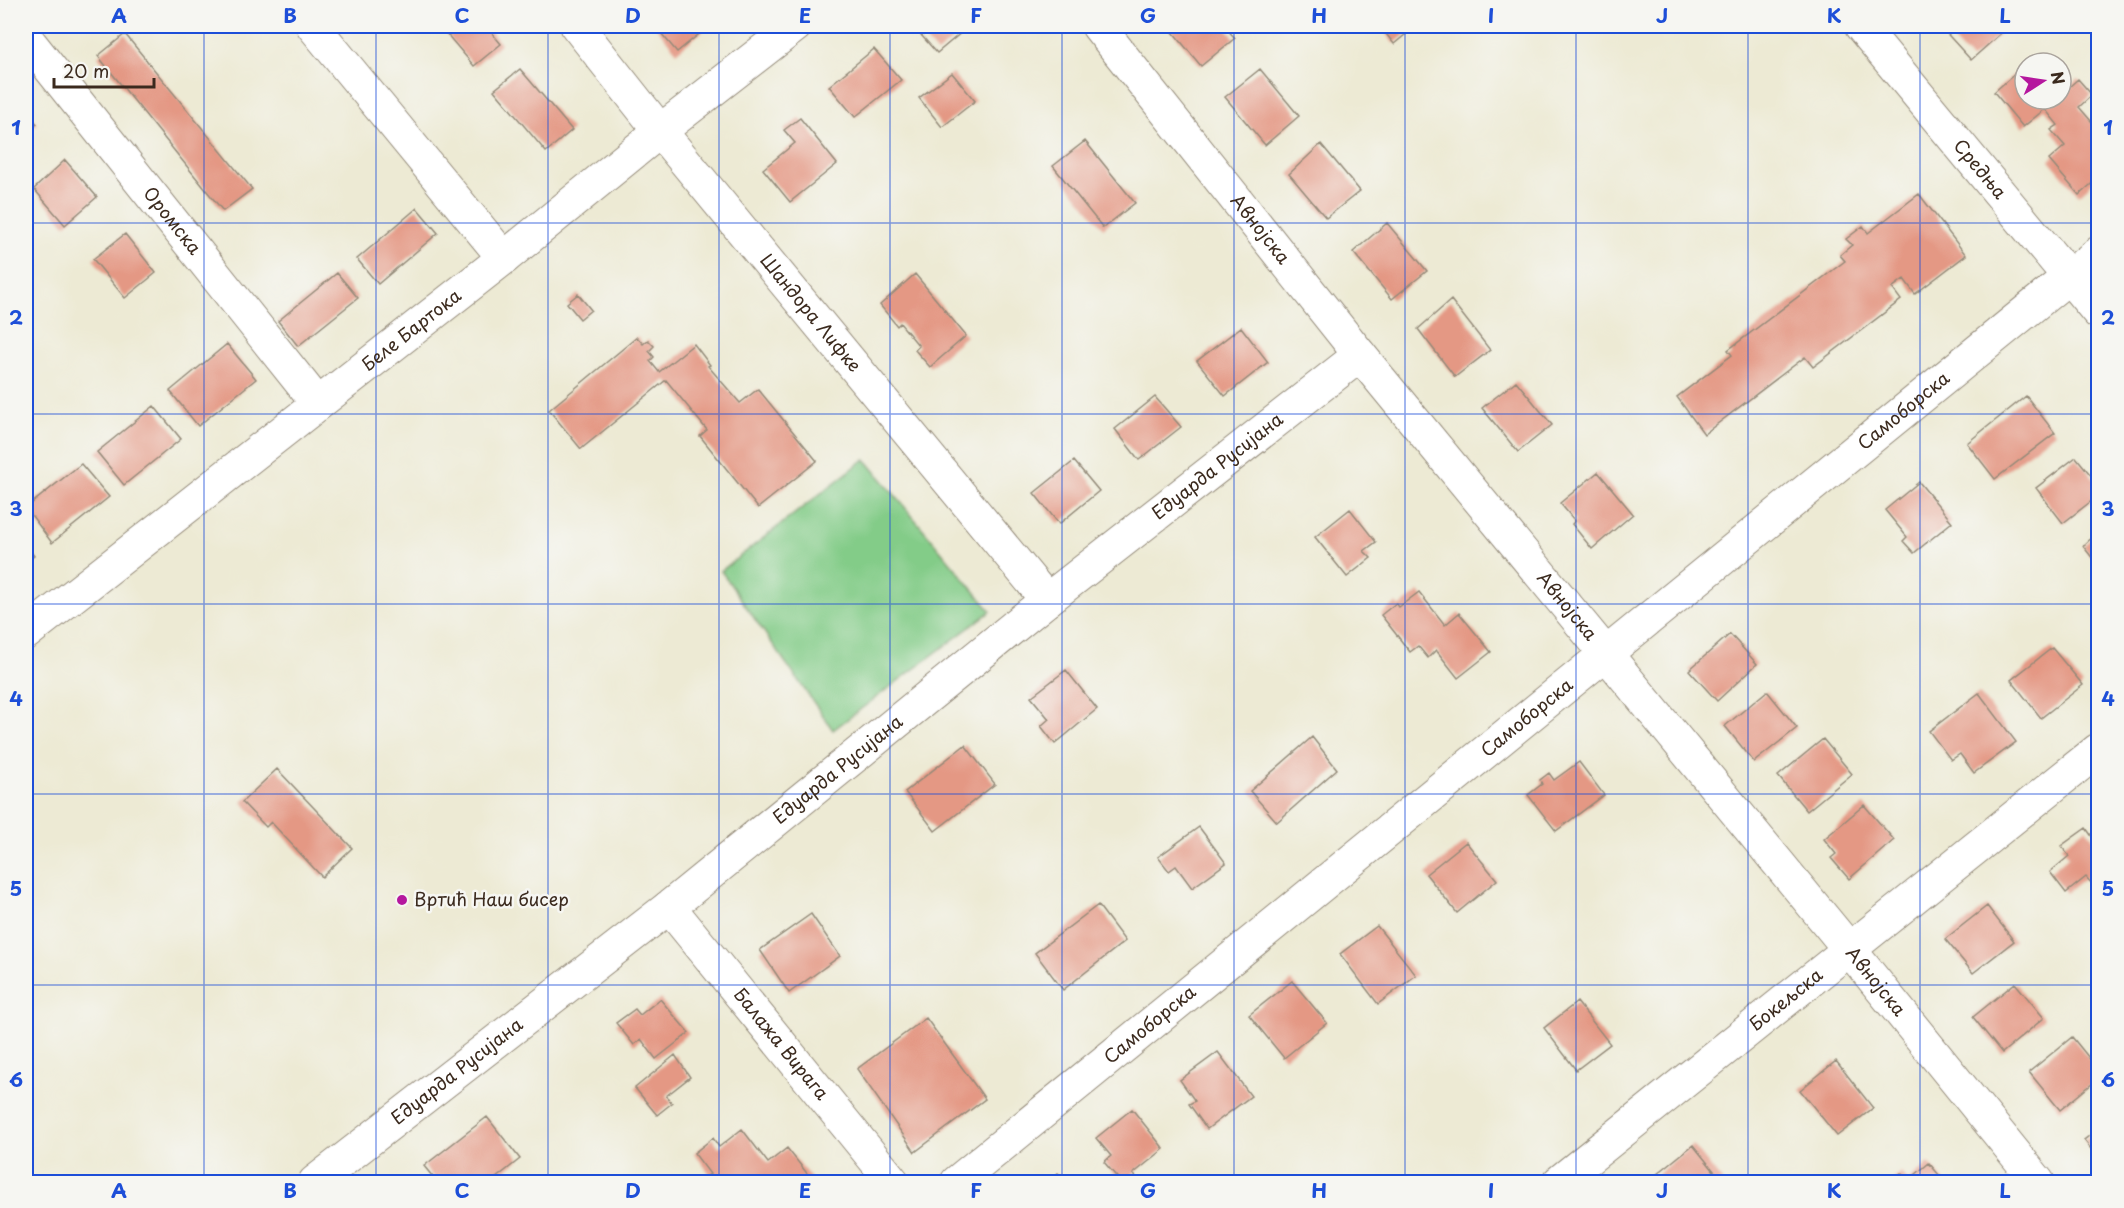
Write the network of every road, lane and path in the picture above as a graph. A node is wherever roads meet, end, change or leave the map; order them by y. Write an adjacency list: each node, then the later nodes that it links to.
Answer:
1 (313, 26): 9 (street)
2 (577, 26): 7 (street, Шандора Лифке)
3 (795, 26): 7 (street, Беле Бартока)
4 (1098, 26): 12 (street, Авнојска)
5 (1861, 26): 10 (street, Средња)
6 (26, 38): 13 (street, Оромска)
7 (660, 131): 9 (street, Беле Бартока); 14 (street, Шандора Лифке)
8 (2098, 253): 10 (street, Самоборска)
9 (504, 258): 13 (street, Беле Бартока)
10 (2070, 276): 11 (street, Средња); 16 (street, Самоборска)
11 (2098, 312)
12 (1360, 355): 14 (street, Едуарда Русијана); 16 (street, Авнојска)
13 (318, 404): 15 (street, Беле Бартока)
14 (1047, 600): 18 (street, Едуарда Русијана)
15 (26, 633)
16 (1605, 654): 19 (street, Авнојска); 22 (street, Самоборска)
17 (2098, 750): 19 (street, Бокељска)
18 (669, 907): 20 (street, Едуарда Русијана); 21 (street, Балажа Вирага)
19 (1849, 949): 23 (street, Бокељска); 24 (street, Авнојска)
20 (315, 1182)
21 (893, 1182)
22 (957, 1182)
23 (1559, 1182)
24 (2038, 1182)

